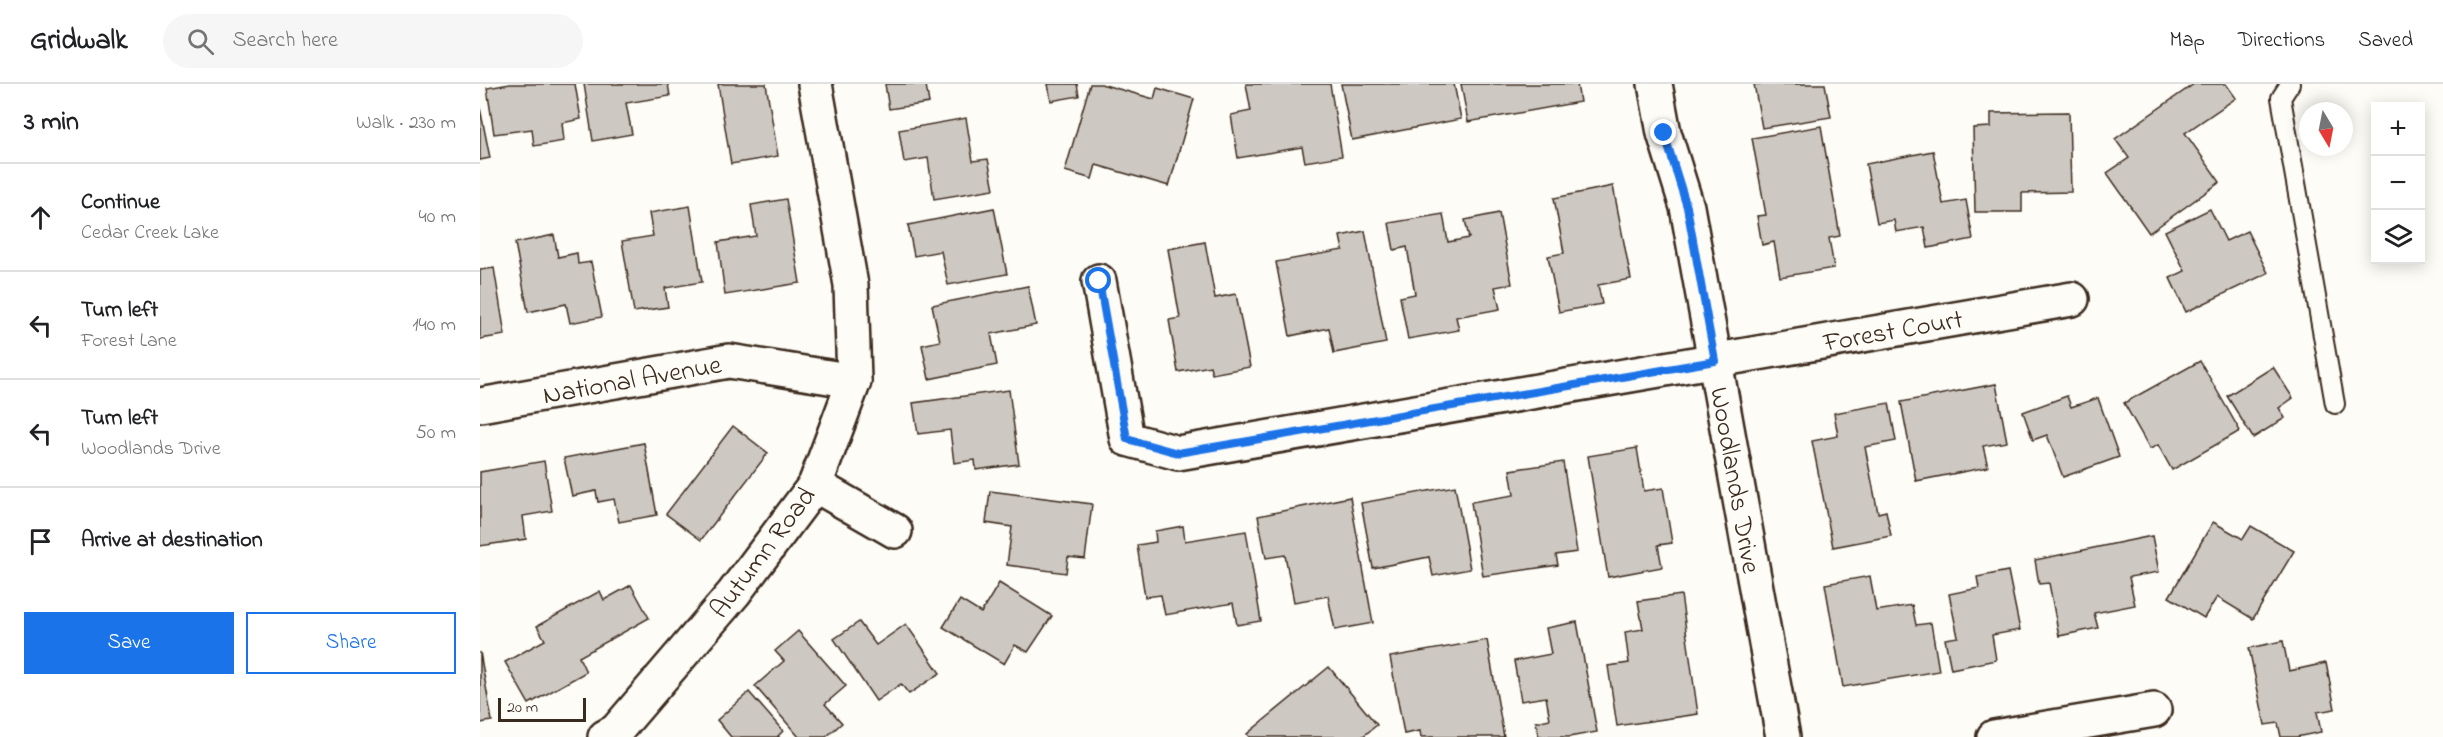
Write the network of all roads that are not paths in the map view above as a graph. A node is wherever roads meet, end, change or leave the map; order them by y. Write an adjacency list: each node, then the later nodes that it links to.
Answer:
1 (815, 84): 7 (street, Autumn Road)
2 (1655, 84): 6 (street, Woodlands Drive)
3 (2290, 84): 8 (lane)
4 (1099, 281): 6 (street, Forest Court)
5 (2072, 298): 6 (street, Forest Court)
6 (1715, 361): 14 (street, Woodlands Drive)
7 (854, 381): 9 (street, National Avenue); 10 (street, Autumn Road)
8 (2335, 404)
9 (480, 405)
10 (815, 485): 11 (street); 13 (street, Autumn Road)
11 (895, 531)
12 (2154, 710): 15 (street)
13 (605, 737)
14 (1783, 737)
15 (1994, 737)

